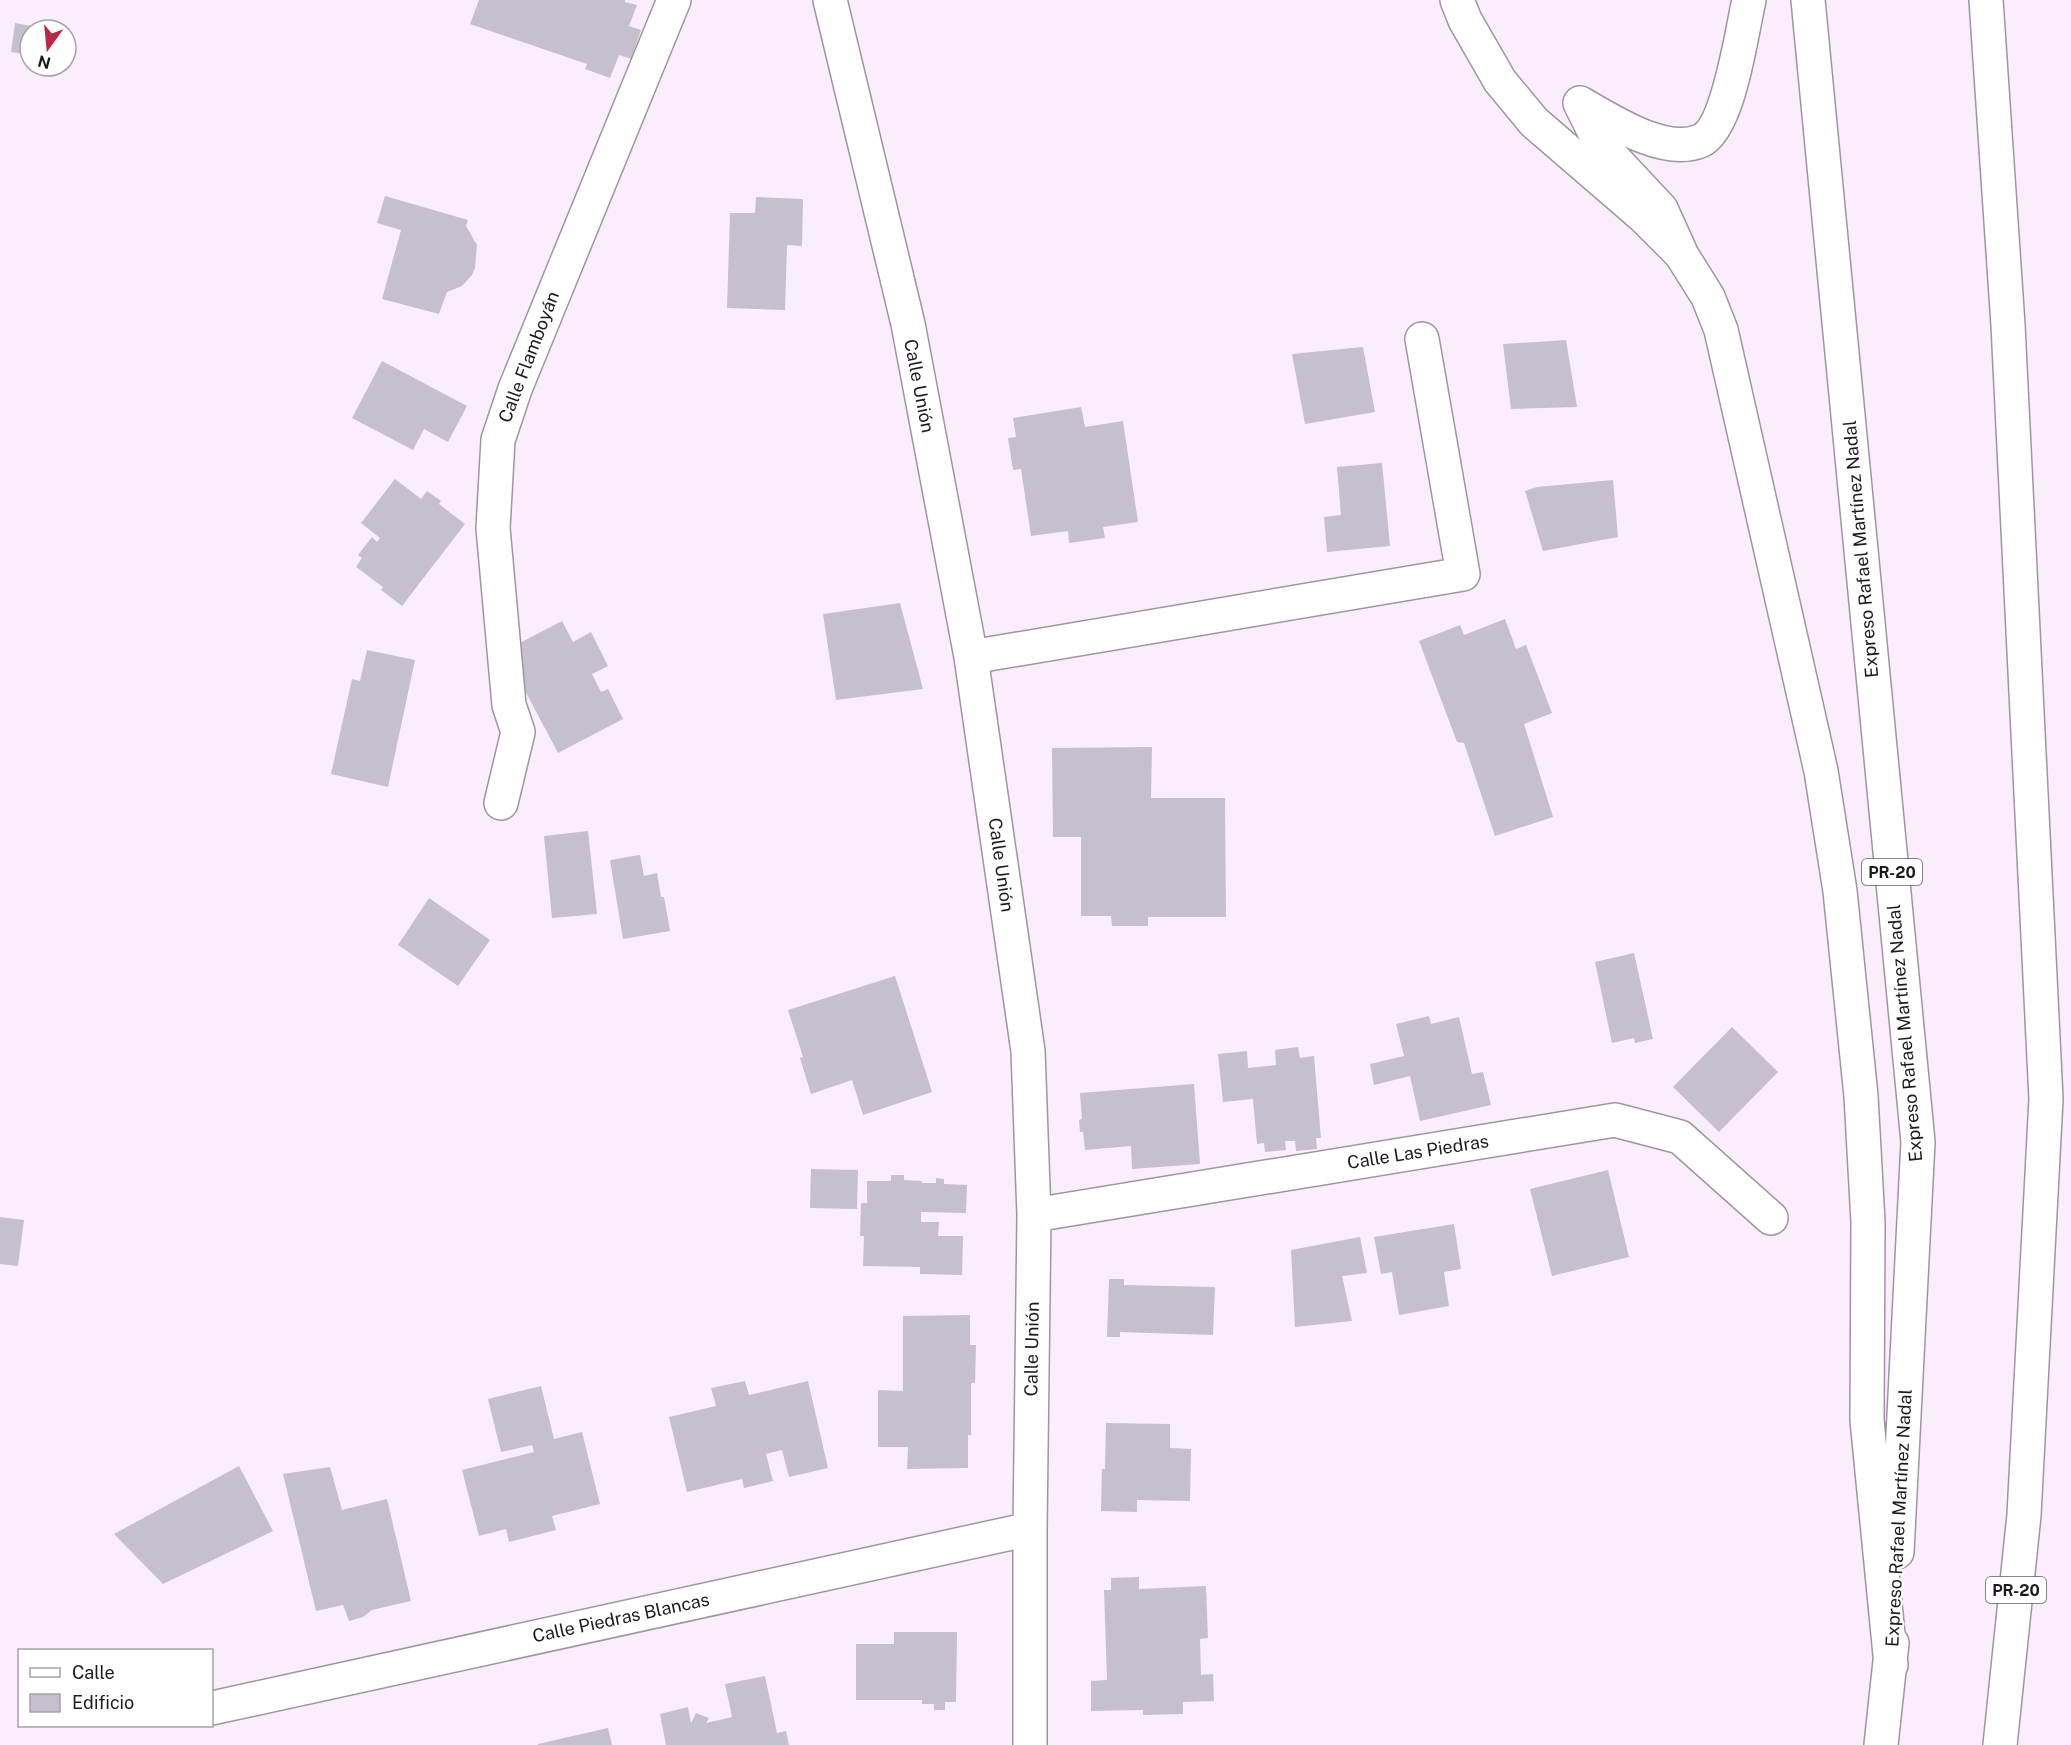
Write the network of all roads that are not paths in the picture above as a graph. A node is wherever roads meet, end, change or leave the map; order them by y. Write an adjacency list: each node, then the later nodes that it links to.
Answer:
1 (674, 0): 10 (main road, Calle Flamboyán)
2 (830, 0): 9 (main road, Calle Unión)
3 (1457, 0): 7 (main road)
4 (1749, 0): 7 (main road)
5 (1808, 0): 14 (main road, Expreso Rafael Martínez Nadal / PR-20)
6 (1986, 0): 18 (main road, PR-20)
7 (1681, 254): 14 (main road)
8 (1422, 339): 9 (main road)
9 (971, 657): 11 (main road, Calle Unión)
10 (501, 803)
11 (1034, 1215): 12 (main road, Calle Las Piedras); 13 (main road, Calle Unión)
12 (1772, 1218)
13 (1030, 1529): 15 (main road, Calle Piedras Blancas); 16 (main road, Calle Unión)
14 (1891, 1665): 17 (main road, Expreso Rafael Martínez Nadal / PR-20)
15 (213, 1708)
16 (1030, 1745)
17 (1881, 1745)
18 (2000, 1745)

